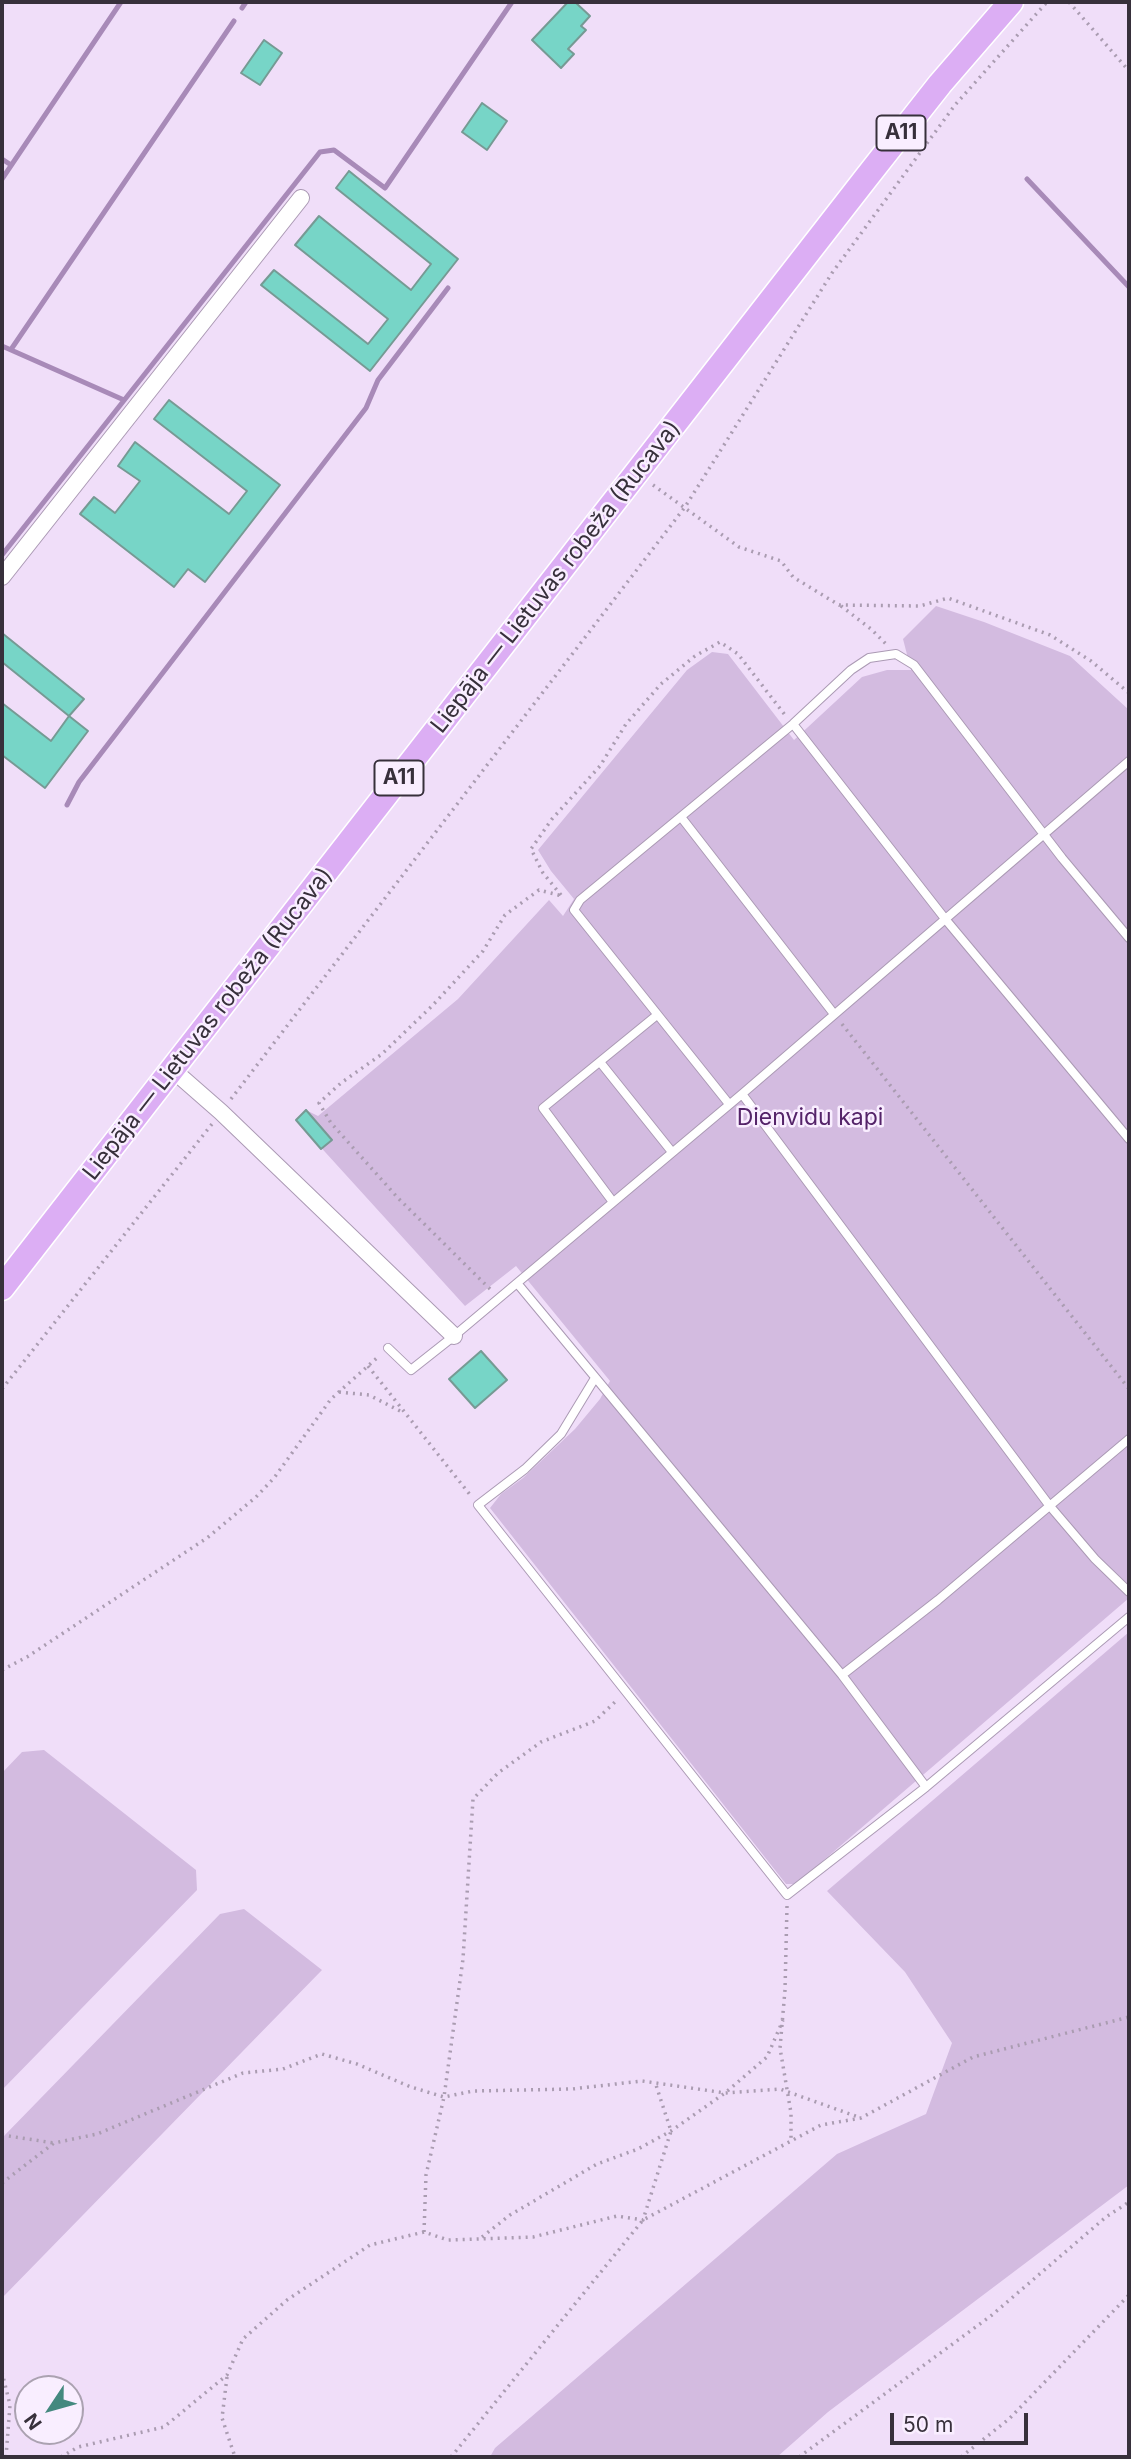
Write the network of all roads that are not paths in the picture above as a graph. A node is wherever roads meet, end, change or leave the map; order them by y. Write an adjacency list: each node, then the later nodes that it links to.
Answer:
1 (1011, 2): 13 (highway, Liepāja — Lietuvas robeža (Rucava) / A11)
2 (301, 198): 3 (street)
3 (2, 578)
4 (793, 724): 6 (lane); 7 (lane); 8 (lane)
5 (1129, 761): 7 (lane)
6 (681, 817): 10 (lane); 11 (lane)
7 (1044, 834): 8 (lane); 9 (lane)
8 (946, 920): 10 (lane); 16 (lane)
9 (1129, 938)
10 (834, 1014): 14 (lane)
11 (657, 1015): 12 (lane); 15 (lane)
12 (600, 1062): 17 (lane); 18 (lane)
13 (173, 1070): 20 (highway, Liepāja — Lietuvas robeža (Rucava) / A11); 21 (street)
14 (742, 1094): 15 (lane); 25 (lane)
15 (729, 1104): 17 (lane)
16 (1129, 1139)
17 (672, 1152): 18 (lane)
18 (613, 1202): 19 (lane)
19 (517, 1283): 21 (lane); 23 (lane)
20 (2, 1288)
21 (454, 1336): 22 (lane)
22 (388, 1348)
23 (595, 1378): 28 (lane); 29 (lane)
24 (1129, 1439): 25 (lane)
25 (1049, 1505): 26 (lane); 28 (lane)
26 (1129, 1592)
27 (1129, 1617): 29 (lane)
28 (842, 1675): 29 (lane)
29 (926, 1787)

